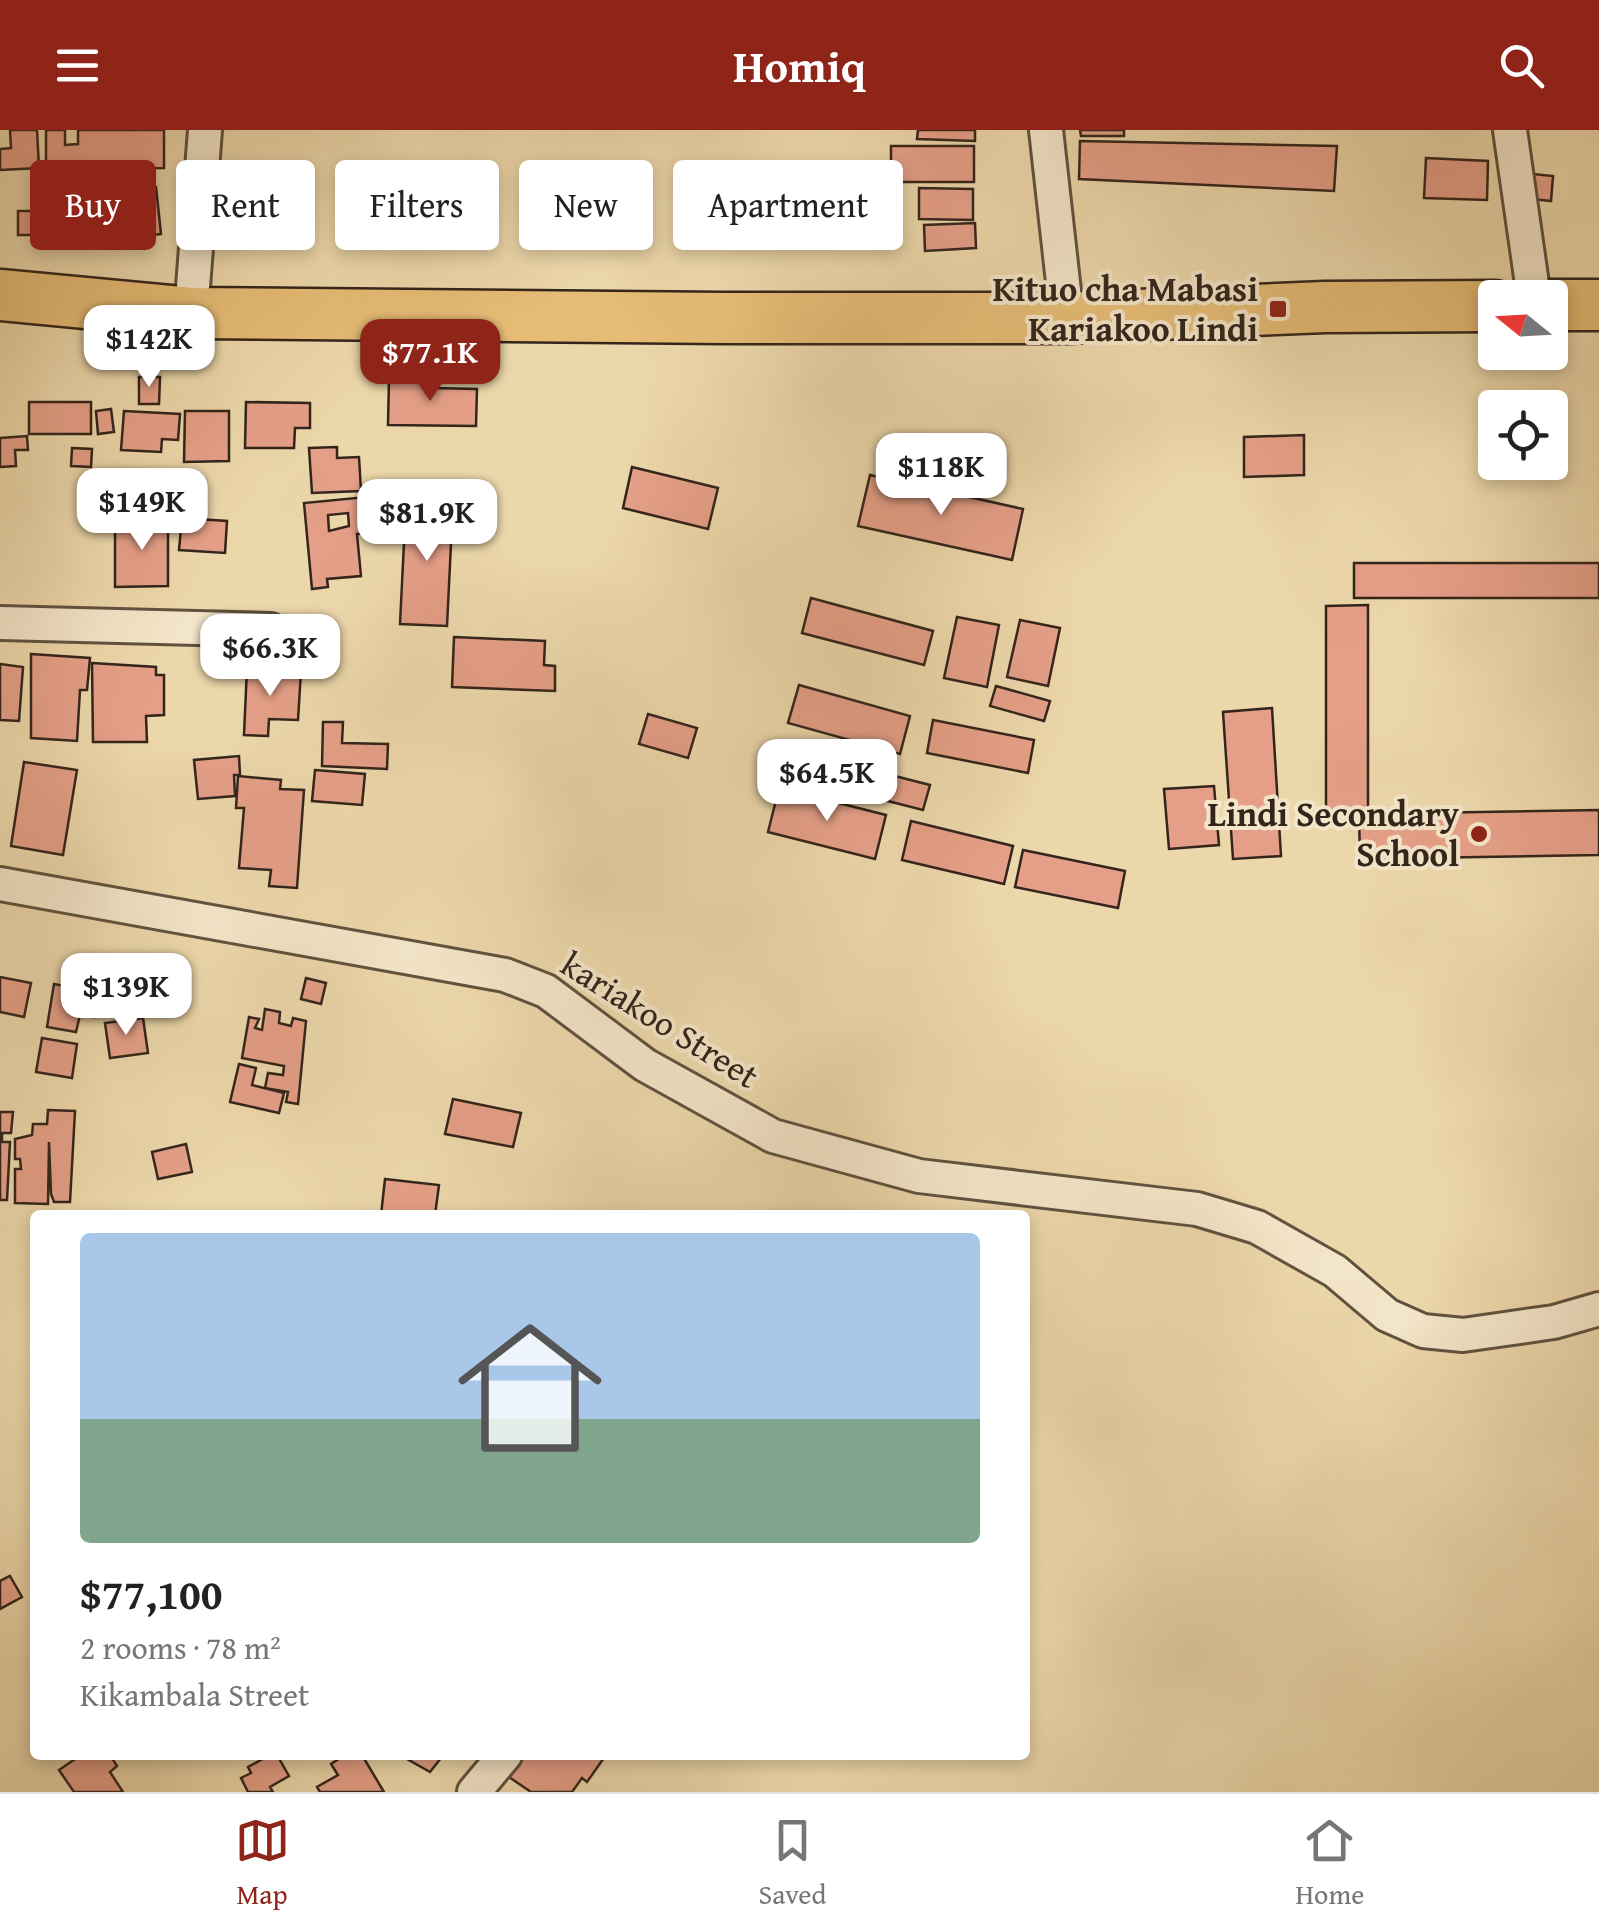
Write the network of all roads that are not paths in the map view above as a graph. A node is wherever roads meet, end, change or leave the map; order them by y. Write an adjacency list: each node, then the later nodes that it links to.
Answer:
1 (205, 130): 9 (street)
2 (1046, 130): 10 (street)
3 (1510, 130): 4 (street)
4 (1531, 280)
5 (0, 295): 9 (highway)
6 (1599, 305): 8 (highway)
7 (1478, 306): 10 (highway)
8 (1568, 306)
9 (192, 313): 10 (highway)
10 (1067, 318)
11 (0, 624): 12 (street)
12 (271, 630)
13 (0, 884): 14 (street, kariakoo Street)
14 (1599, 1308)
15 (501, 1760): 16 (street)
16 (474, 1792)

